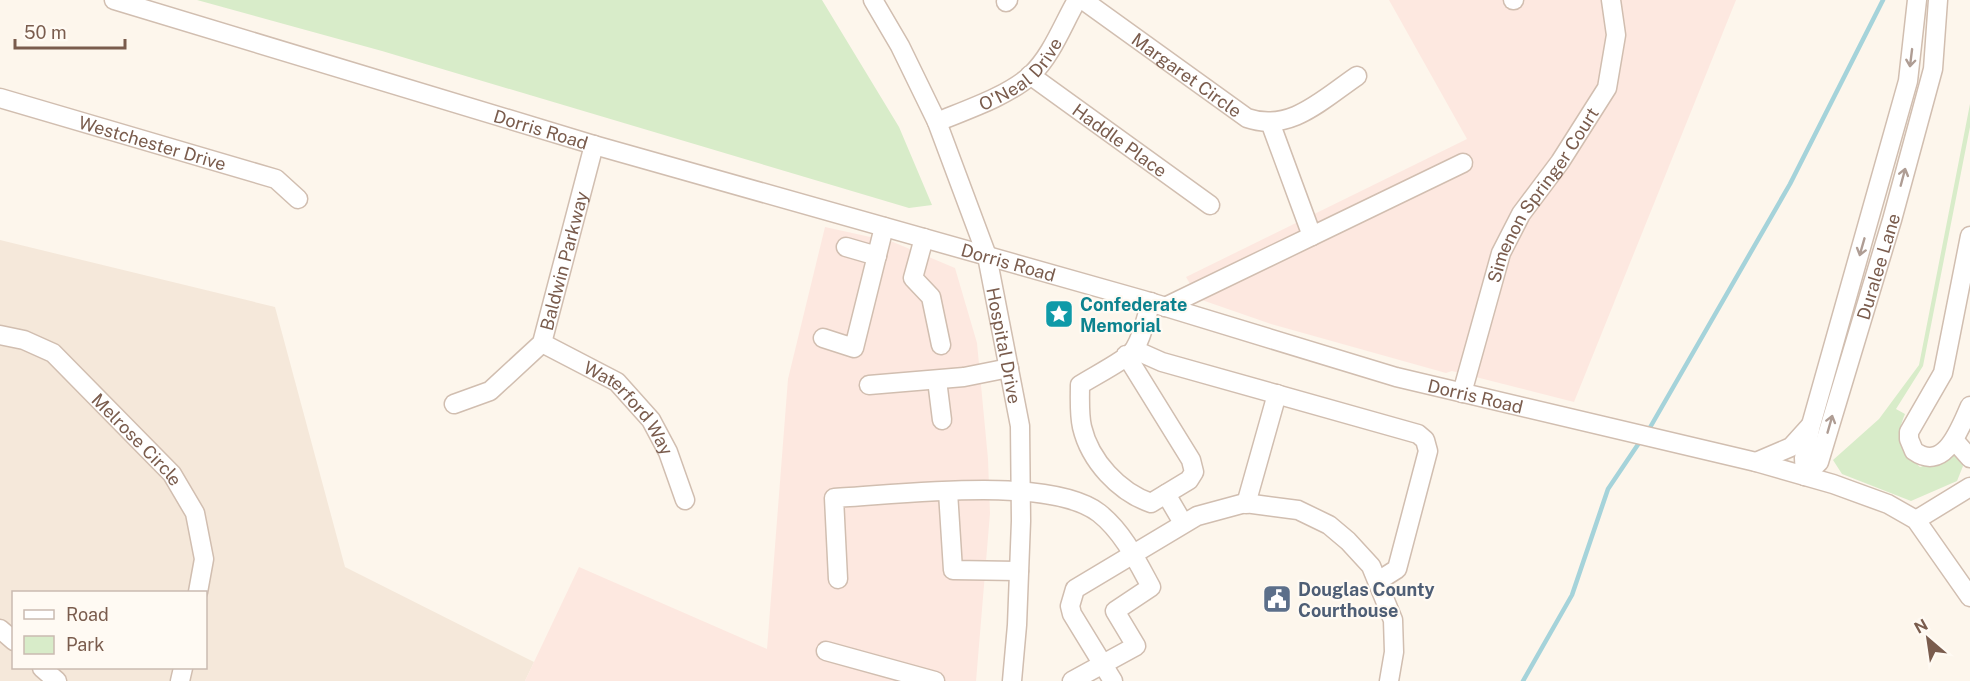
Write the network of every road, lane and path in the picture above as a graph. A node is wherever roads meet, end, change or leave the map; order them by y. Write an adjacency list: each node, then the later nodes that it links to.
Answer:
1 (114, 0): 13 (street, Dorris Road)
2 (873, 0): 11 (street, Hospital Drive)
3 (1077, 0): 8 (street, O'Neal Drive)
4 (1083, 0): 12 (street, Margaret Circle)
5 (1611, 0): 33 (street, Simenon Springer Court)
6 (1917, 0): 38 (street, Duralee Lane, one-way to 38)
7 (1938, 0): 42 (street, Duralee Lane, one-way to 7)
8 (1030, 75): 11 (street, O'Neal Drive); 16 (street, Haddle Place)
9 (1357, 76): 12 (street, Margaret Circle)
10 (0, 98): 15 (street, Westchester Drive)
11 (937, 122): 23 (street, Hospital Drive)
12 (1270, 122): 18 (street)
13 (594, 145): 17 (street, Dorris Road); 27 (street, Baldwin Parkway)
14 (1463, 163): 18 (street)
15 (298, 199)
16 (1210, 205)
17 (884, 227): 20 (street, Dorris Road); 22 (street)
18 (1312, 236): 24 (street)
19 (1970, 236): 39 (street)
20 (924, 238): 23 (street, Dorris Road); 28 (street)
21 (846, 247): 22 (street)
22 (877, 256): 26 (street)
23 (987, 256): 24 (street, Dorris Road); 30 (street, Hospital Drive)
24 (1158, 305): 29 (street); 33 (street, Dorris Road)
25 (0, 336): 55 (street, Melrose Circle)
26 (823, 338)
27 (542, 343): 35 (street, Baldwin Parkway); 47 (street, Waterford Way)
28 (941, 345)
29 (1131, 353): 34 (street); 46 (street); 46 (street)
30 (1009, 368): 31 (street); 44 (street, Hospital Drive)
31 (937, 380): 32 (street); 37 (street)
32 (869, 385)
33 (1462, 393): 41 (street, Dorris Road)
34 (1277, 394): 48 (street); 54 (street)
35 (454, 404)
36 (1970, 406): 39 (street)
37 (942, 420)
38 (1811, 425): 41 (street, Duralee Lane); 42 (street, Duralee Lane)
39 (1954, 440): 40 (street)
40 (1970, 458)
41 (1756, 462): 42 (street, Dorris Road)
42 (1805, 476): 49 (street, Dorris Road)
43 (1970, 488): 49 (street)
44 (1021, 490): 45 (street); 51 (street); 52 (street, Hospital Drive)
45 (948, 492): 52 (street); 53 (street)
46 (1166, 494): 50 (street)
47 (685, 501)
48 (1246, 504): 50 (street); 54 (street)
49 (1916, 520): 56 (street, Dorris Road)
50 (1183, 524): 51 (street)
51 (1132, 553): 61 (street); 61 (street)
52 (1019, 571): 64 (street, Hospital Drive)
53 (838, 579)
54 (1378, 581): 66 (street)
55 (198, 591)
56 (1970, 597)
57 (0, 629): 58 (street)
58 (12, 639)
59 (826, 651): 63 (street)
60 (43, 669): 62 (street)
61 (1108, 673): 65 (street)
62 (57, 681)
63 (935, 681)
64 (1012, 681)
65 (1072, 681)
66 (1389, 681)

